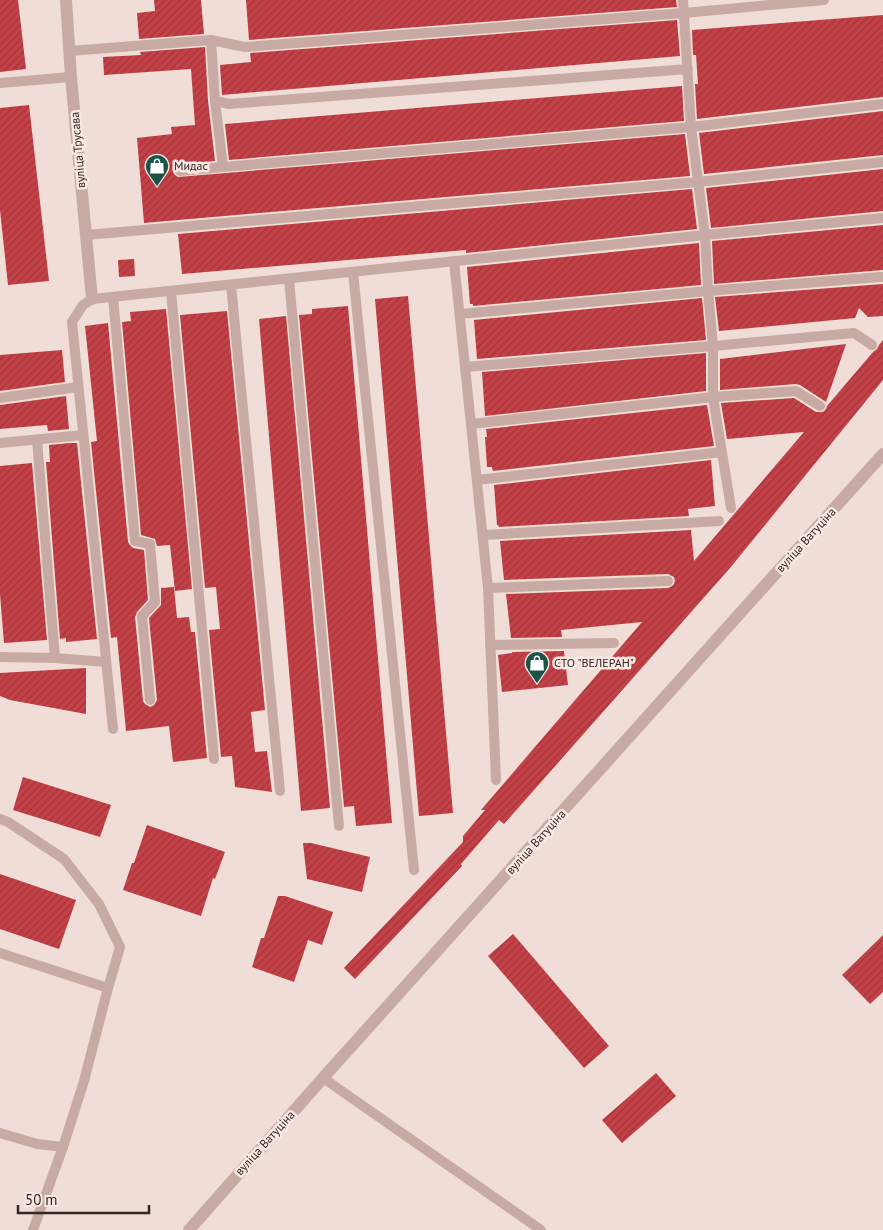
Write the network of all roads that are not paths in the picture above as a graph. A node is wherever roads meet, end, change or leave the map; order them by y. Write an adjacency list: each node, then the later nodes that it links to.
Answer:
1 (66, 0): 6 (street, вуліца Трусава)
2 (683, 0): 4 (lane)
3 (824, 0): 4 (lane)
4 (684, 13): 5 (lane); 7 (lane)
5 (211, 40): 6 (lane); 10 (lane)
6 (69, 51): 8 (street, вуліца Трусава)
7 (688, 69): 10 (lane); 12 (lane)
8 (71, 77): 9 (lane); 18 (street, вуліца Трусава)
9 (0, 84)
10 (215, 101): 14 (lane)
11 (883, 104): 12 (lane)
12 (691, 127): 14 (lane); 16 (lane)
13 (883, 162): 16 (lane)
14 (222, 167): 15 (lane)
15 (180, 171)
16 (698, 182): 18 (lane); 19 (lane)
17 (883, 218): 19 (lane)
18 (86, 235): 28 (street, вуліца Трусава)
19 (705, 235): 20 (lane); 26 (lane)
20 (454, 261): 21 (lane); 29 (lane)
21 (353, 272): 23 (lane); 61 (lane)
22 (883, 277): 26 (lane)
23 (289, 279): 24 (lane); 60 (lane)
24 (231, 285): 25 (lane); 58 (lane)
25 (171, 291): 27 (lane); 56 (lane)
26 (708, 291): 29 (lane); 31 (lane)
27 (113, 297): 28 (lane); 54 (lane)
28 (92, 299): 33 (lane)
29 (460, 314): 32 (lane)
30 (872, 345): 31 (lane)
31 (714, 346): 32 (lane); 34 (lane)
32 (465, 367): 37 (lane)
33 (78, 387): 35 (lane); 38 (lane)
34 (713, 397): 36 (lane); 37 (lane); 41 (lane)
35 (0, 398)
36 (820, 406)
37 (471, 424): 43 (lane)
38 (83, 435): 39 (lane); 53 (lane)
39 (37, 440): 40 (lane); 52 (lane)
40 (0, 444)
41 (722, 452): 43 (lane); 44 (lane)
42 (883, 454): 64 (street, вуліца Ватуціна)
43 (477, 480): 46 (lane)
44 (731, 508)
45 (719, 521): 46 (lane)
46 (482, 535): 48 (lane)
47 (668, 581): 48 (lane)
48 (488, 588): 50 (lane)
49 (614, 643): 50 (lane)
50 (490, 645): 57 (lane)
51 (0, 657): 52 (lane)
52 (55, 658): 53 (lane)
53 (106, 662): 55 (lane)
54 (150, 700)
55 (112, 729)
56 (214, 759)
57 (496, 780)
58 (280, 791)
59 (0, 820): 63 (lane)
60 (338, 826)
61 (414, 870)
62 (0, 953): 63 (lane)
63 (108, 988): 66 (lane)
64 (323, 1078): 68 (street, вуліца Ватуціна); 69 (lane)
65 (0, 1133): 66 (lane)
66 (63, 1147): 67 (lane)
67 (33, 1230)
68 (189, 1230)
69 (542, 1230)

